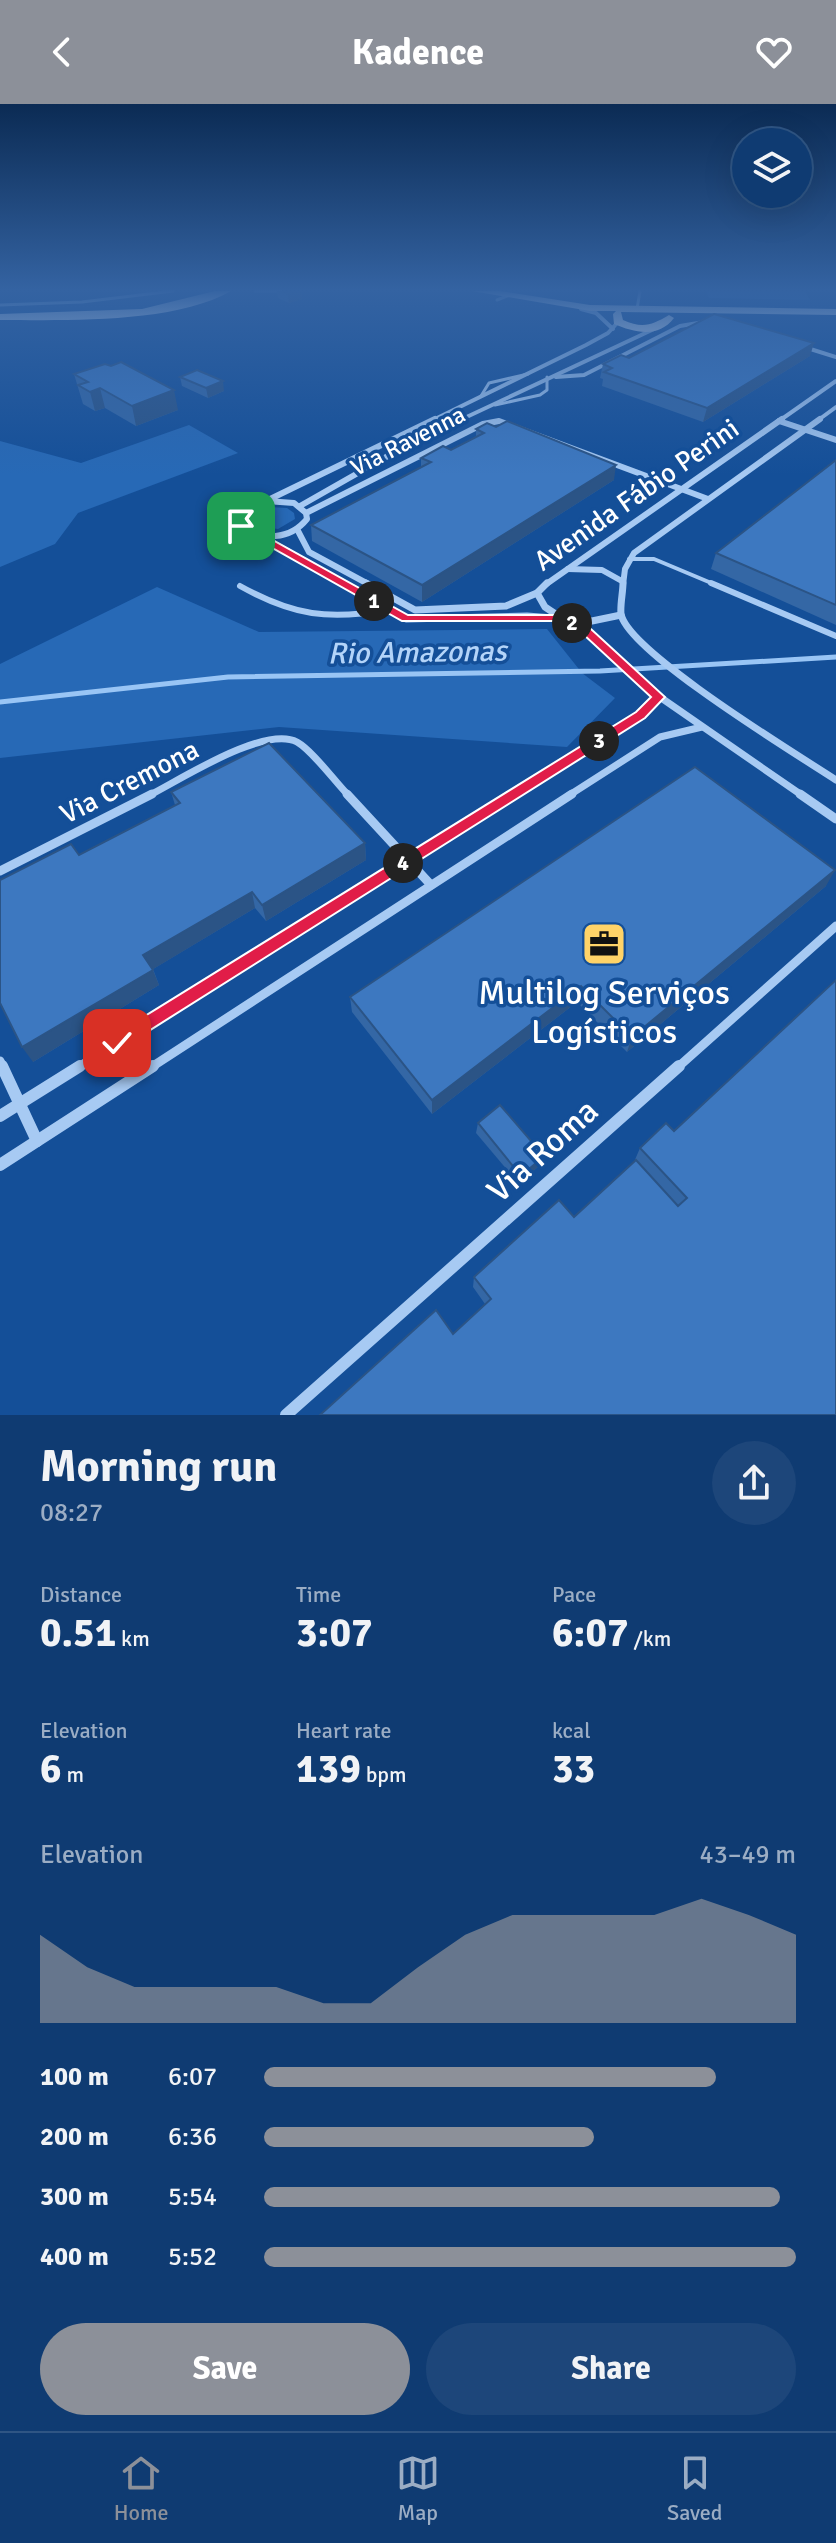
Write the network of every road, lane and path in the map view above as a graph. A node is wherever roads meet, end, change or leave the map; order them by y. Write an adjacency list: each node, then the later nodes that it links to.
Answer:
1 (572, 352): 4 (street)
2 (603, 352): 5 (street)
3 (629, 352): 5 (street)
4 (528, 374): 5 (street); 14 (street)
5 (547, 377): 7 (street); 7 (lane)
6 (836, 381): 9 (street, Avenida Fábio Perini)
7 (488, 406): 15 (street)
8 (836, 407): 10 (street, Avenida Fábio Perini)
9 (779, 421): 10 (street); 12 (street, Avenida Fábio Perini)
10 (804, 429): 11 (street); 13 (street, Avenida Fábio Perini)
11 (836, 440)
12 (681, 489): 13 (street, Via Ravenna); 16 (street, Via Ravenna); 20 (street, Avenida Fábio Perini)
13 (708, 499): 19 (street, Avenida Fábio Perini)
14 (266, 501): 15 (street); 18 (street)
15 (300, 506): 16 (street)
16 (306, 513): 17 (street)
17 (297, 529): 18 (street); 23 (street)
18 (261, 536): 24 (street)
19 (629, 559): 21 (street, Avenida Fábio Perini); 27 (lane)
20 (564, 569): 21 (street); 23 (street, Avenida Fábio Perini)
21 (620, 580): 25 (street, Avenida Fábio Perini)
22 (240, 586): 24 (lane)
23 (537, 593): 26 (street, Avenida Fábio Perini)
24 (389, 610): 26 (street)
25 (621, 615): 26 (street); 30 (street)
26 (563, 618): 28 (street, Avenida Fábio Perini)
27 (836, 636)
28 (659, 697): 29 (street, Avenida Fábio Perini); 32 (street)
29 (702, 727): 31 (street, Avenida Fábio Perini); 34 (street)
30 (836, 780)
31 (836, 819)
32 (408, 860): 33 (street, Via Cremona); 34 (street); 37 (street)
33 (0, 871)
34 (431, 885): 39 (street)
35 (836, 926): 41 (street, Via Roma)
36 (0, 1061): 37 (street)
37 (20, 1104): 38 (street); 39 (street)
38 (0, 1116)
39 (37, 1141): 40 (street)
40 (0, 1165)
41 (286, 1415)

